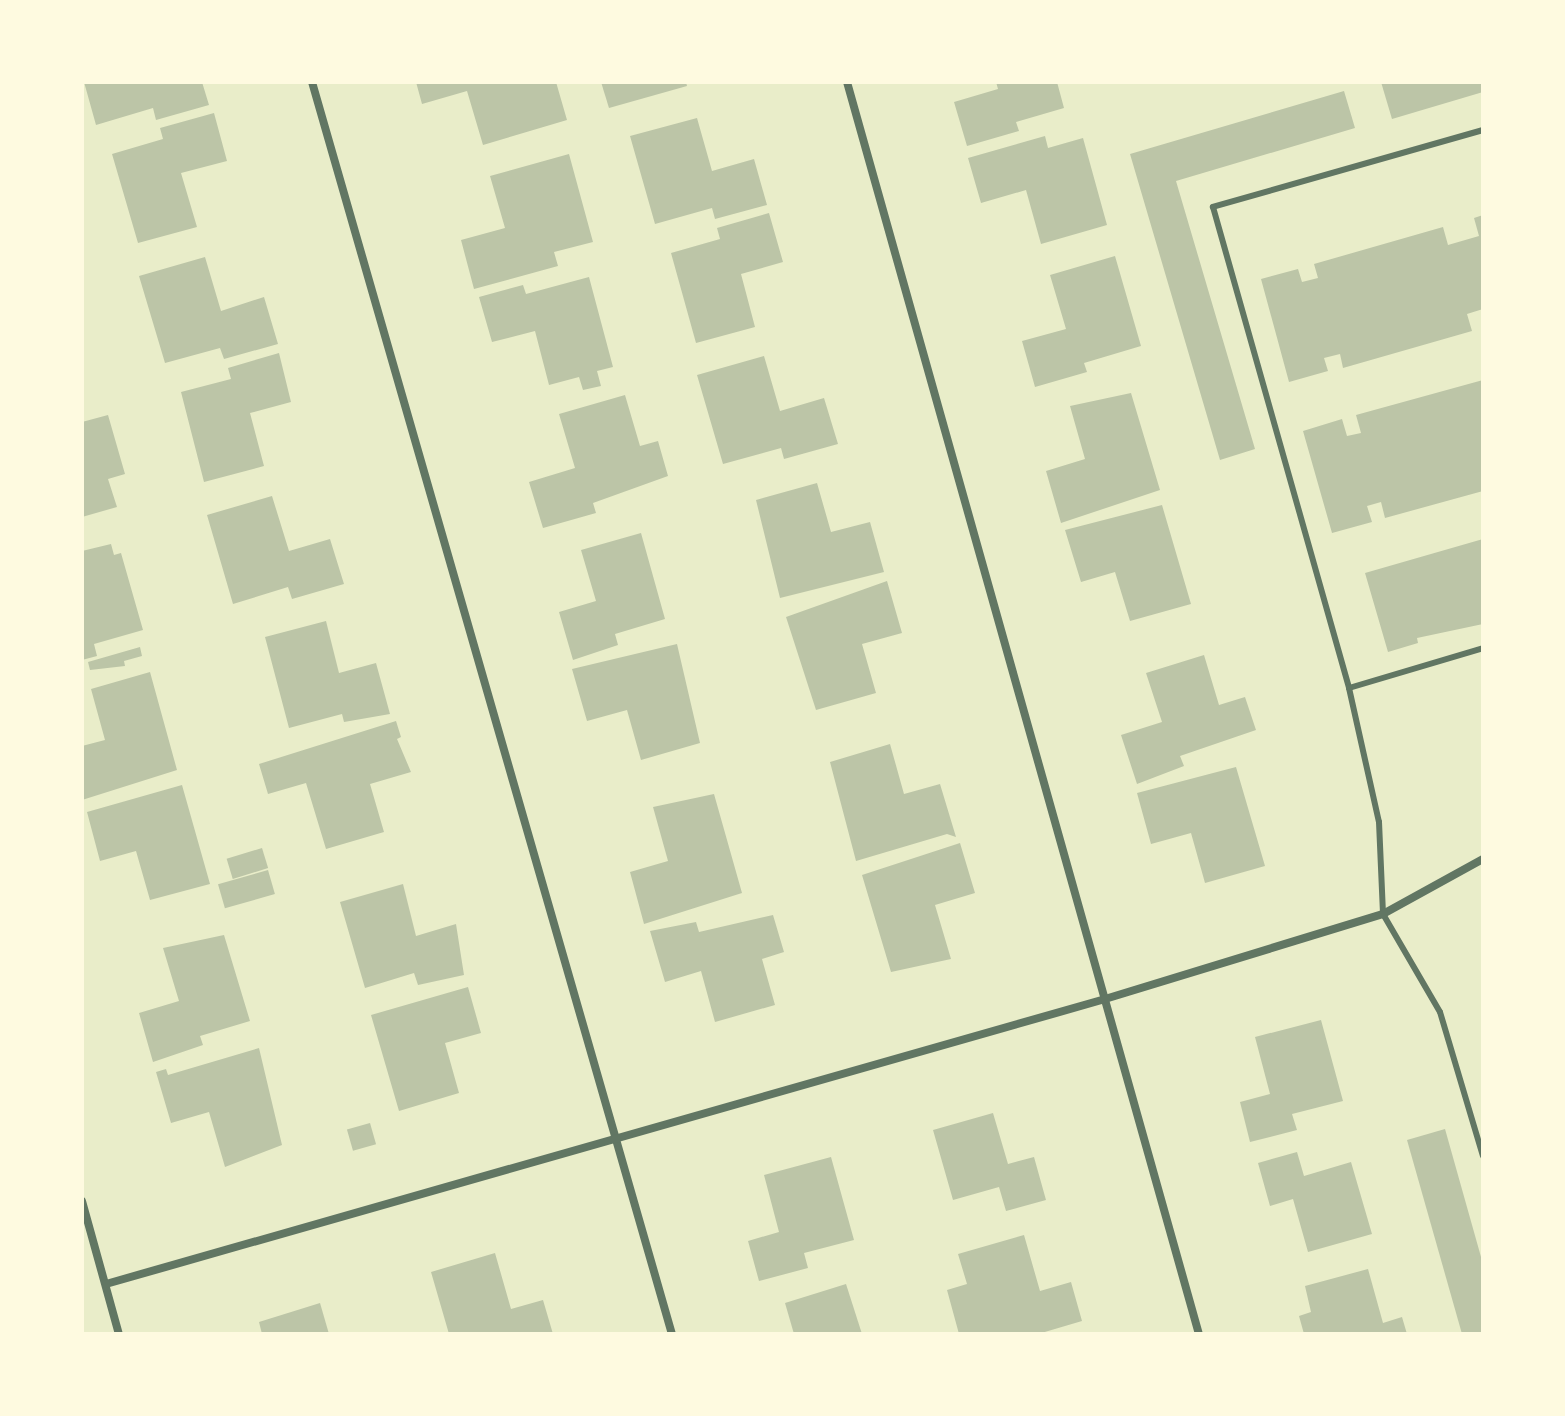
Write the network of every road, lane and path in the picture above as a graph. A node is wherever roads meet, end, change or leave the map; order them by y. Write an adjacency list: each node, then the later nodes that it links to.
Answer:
1 (312, 82): 9 (street)
2 (847, 82): 8 (street)
3 (1483, 130): 5 (lane)
4 (1483, 648): 5 (lane)
5 (1349, 688): 7 (lane)
6 (1483, 859): 7 (street)
7 (1383, 914): 8 (street); 10 (lane)
8 (1105, 999): 9 (street); 15 (street)
9 (616, 1138): 12 (street); 14 (street)
10 (1483, 1156)
11 (82, 1201): 12 (street)
12 (106, 1284): 13 (street)
13 (119, 1334)
14 (672, 1334)
15 (1199, 1334)

